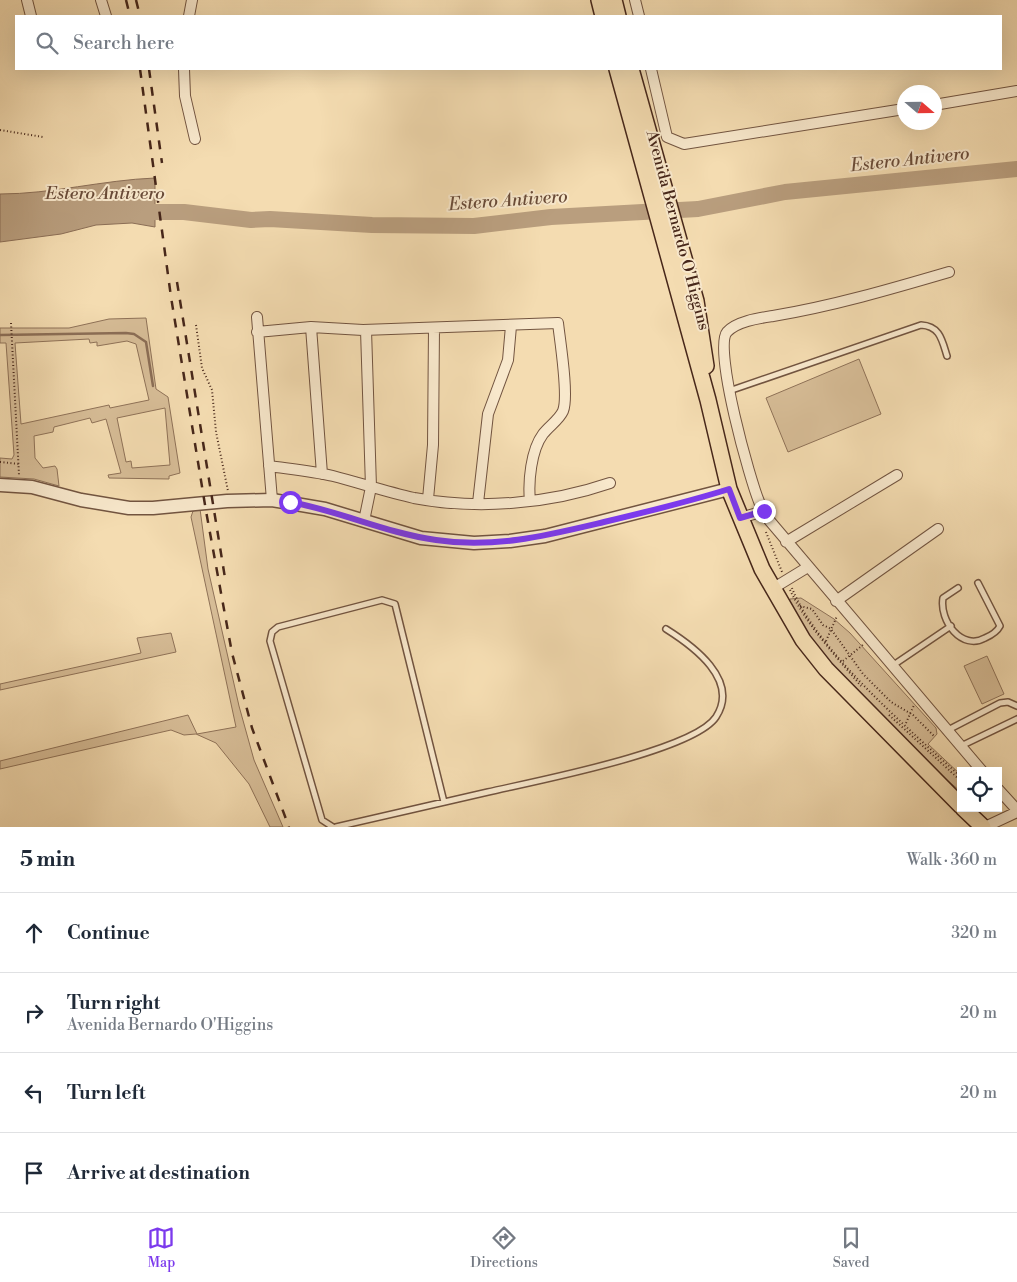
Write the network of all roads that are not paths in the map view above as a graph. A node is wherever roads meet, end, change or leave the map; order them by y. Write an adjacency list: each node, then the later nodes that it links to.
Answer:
1 (27, 0): 7 (street)
2 (101, 0): 8 (street)
3 (192, 0): 9 (street)
4 (599, 0): 10 (main road)
5 (614, 0): 11 (main road)
6 (635, 0): 12 (street)
7 (31, 15)
8 (106, 15)
9 (189, 15)
10 (603, 15)
11 (618, 15)
12 (639, 15)
13 (184, 70): 21 (street)
14 (618, 70): 20 (main road, Avenida Bernardo O'Higgins)
15 (631, 70): 20 (main road, Avenida Bernardo O'Higgins)
16 (651, 70): 19 (street)
17 (1017, 91): 18 (street)
18 (942, 104)
19 (897, 111)
20 (638, 122): 31 (main road, Avenida Bernardo O'Higgins); 31 (main road, Avenida Bernardo O'Higgins)
21 (195, 139)
22 (950, 272): 30 (street)
23 (257, 317): 28 (street)
24 (511, 326): 26 (street); 41 (street); 42 (street)
25 (311, 327): 27 (street); 28 (street); 33 (street)
26 (434, 328): 27 (street); 39 (street)
27 (366, 330): 37 (street)
28 (257, 332): 32 (street)
29 (947, 356): 30 (lane)
30 (729, 391): 43 (street)
31 (708, 400): 38 (main road, Avenida Bernardo O'Higgins)
32 (269, 466): 33 (street); 40 (street)
33 (322, 474): 37 (street)
34 (897, 475): 47 (street)
35 (610, 483): 41 (street)
36 (0, 485): 40 (street)
37 (371, 487): 39 (street); 45 (street)
38 (729, 489): 44 (main road, Avenida Bernardo O'Higgins); 45 (street)
39 (428, 499): 42 (street)
40 (272, 500): 45 (street)
41 (530, 501): 42 (street)
42 (478, 503)
43 (764, 511): 44 (street); 47 (street)
44 (740, 518): 50 (main road, Avenida Bernardo O'Higgins)
45 (364, 520)
46 (938, 528): 52 (street)
47 (786, 542): 48 (street)
48 (808, 567): 50 (street); 52 (street)
49 (978, 583): 53 (lane)
50 (772, 588): 63 (main road, Avenida Bernardo O'Higgins)
51 (958, 588): 53 (lane)
52 (838, 604): 55 (street)
53 (951, 626): 55 (lane)
54 (666, 629): 62 (lane)
55 (892, 666): 58 (street)
56 (1017, 706): 58 (lane)
57 (1017, 719): 59 (lane)
58 (947, 730): 59 (street)
59 (960, 746): 60 (street)
60 (978, 767)
61 (1002, 794): 64 (street)
62 (444, 802): 66 (lane); 66 (lane)
63 (957, 802)
64 (1017, 811): 67 (street)
65 (968, 812): 67 (main road, Avenida Bernardo O'Higgins)
66 (334, 827)
67 (984, 827)

